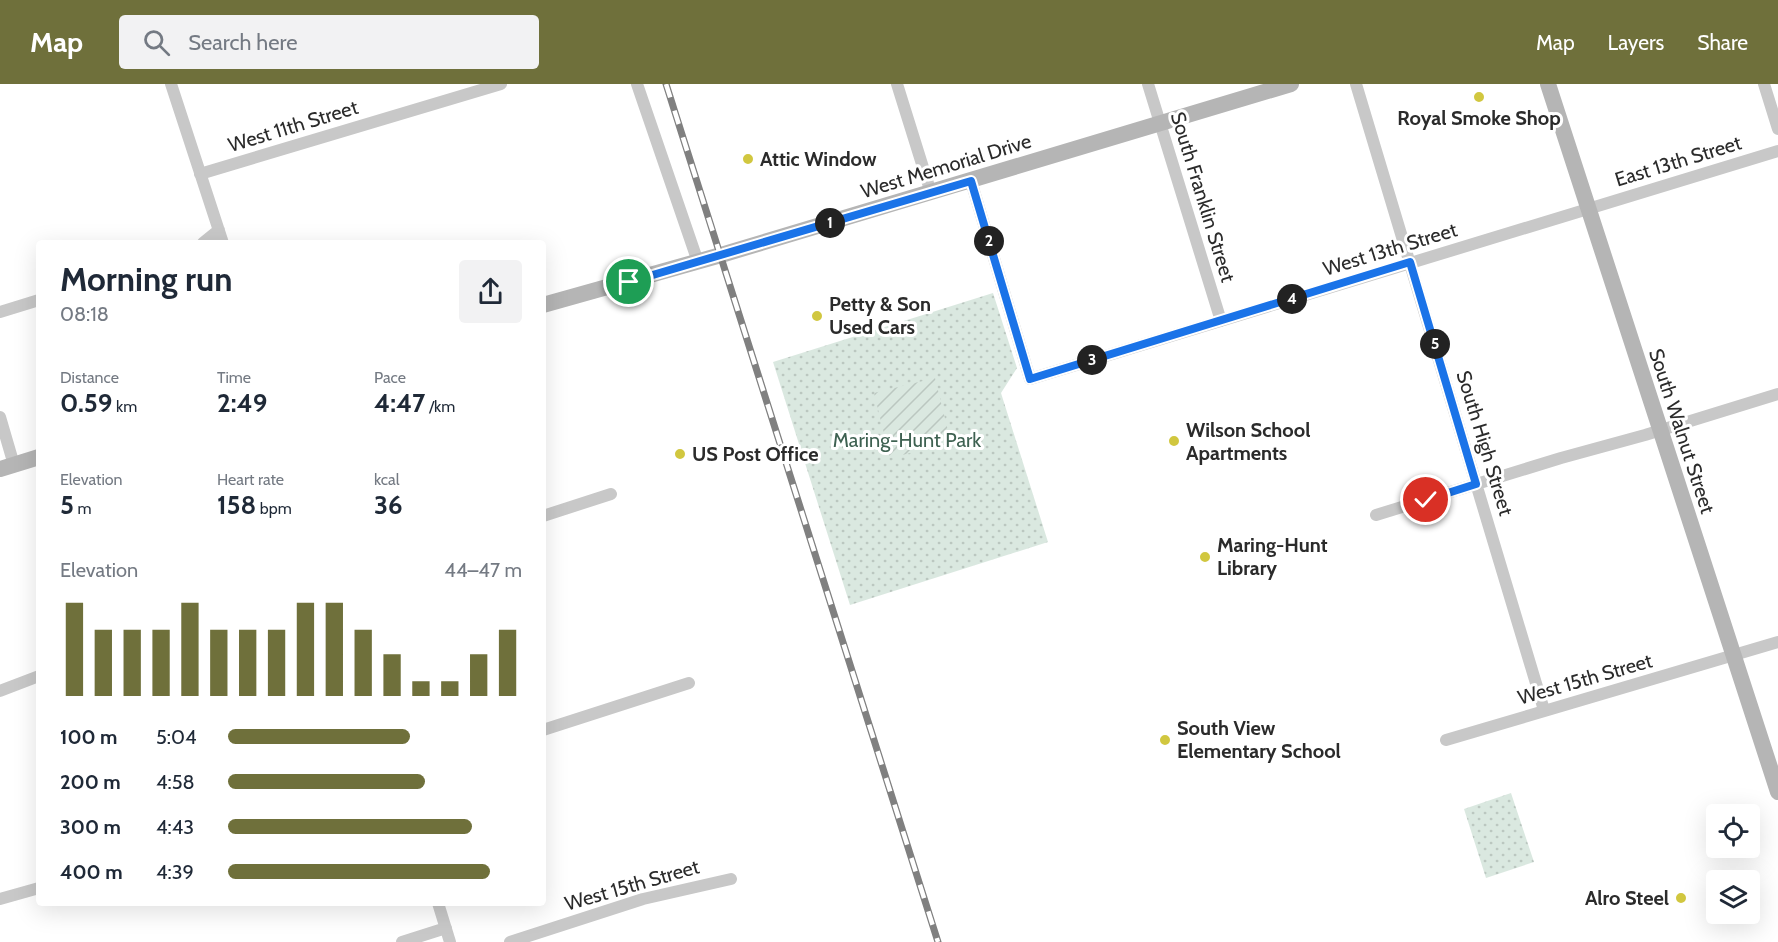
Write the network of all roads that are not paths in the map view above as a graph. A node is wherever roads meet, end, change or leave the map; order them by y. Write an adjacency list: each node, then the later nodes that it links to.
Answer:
1 (171, 84): 13 (street)
2 (501, 84): 13 (street, West 11th Street)
3 (637, 84): 20 (street)
4 (897, 84): 15 (street)
5 (1148, 84): 10 (street, South Franklin Street)
6 (1291, 84): 10 (main road, West Memorial Drive)
7 (1356, 84): 21 (street, South High Street)
8 (1548, 84): 16 (main road, South Walnut Street)
9 (1764, 84): 11 (street)
10 (1160, 124): 14 (main road, West Memorial Drive); 25 (street, South Franklin Street)
11 (1778, 129)
12 (1778, 151): 16 (street, East 13th Street)
13 (200, 174): 17 (street)
14 (971, 181): 15 (main road, West Memorial Drive); 25 (street, West 13th Street)
15 (931, 193): 20 (main road, West Memorial Drive)
16 (1588, 208): 21 (street, West 13th Street); 28 (main road, South Walnut Street)
17 (219, 230): 18 (street); 19 (street)
18 (207, 240)
19 (223, 240)
20 (698, 262): 23 (main road, West Memorial Drive)
21 (1410, 262): 25 (street, West 13th Street); 31 (street, South High Street)
22 (36, 301): 24 (street)
23 (546, 304)
24 (0, 312)
25 (1221, 321)
26 (1778, 394): 28 (street)
27 (0, 417): 30 (street)
28 (1659, 430): 31 (street); 36 (main road, South Walnut Street)
29 (36, 458): 30 (main road)
30 (7, 467)
31 (1476, 484): 34 (street); 40 (street, South High Street)
32 (611, 494): 33 (street)
33 (546, 515)
34 (1376, 515)
35 (1778, 642): 36 (street, West 15th Street)
36 (1734, 656): 40 (street, West 15th Street); 43 (main road, South Walnut Street)
37 (36, 677): 39 (street)
38 (690, 683): 41 (street)
39 (0, 691)
40 (1544, 710): 42 (street, West 15th Street)
41 (546, 729)
42 (1446, 740)
43 (1778, 792)
44 (731, 879): 51 (street, West 15th Street)
45 (36, 889): 46 (street)
46 (0, 899)
47 (439, 906): 48 (street)
48 (446, 928): 49 (street); 50 (street)
49 (402, 942)
50 (450, 942)
51 (510, 942)

